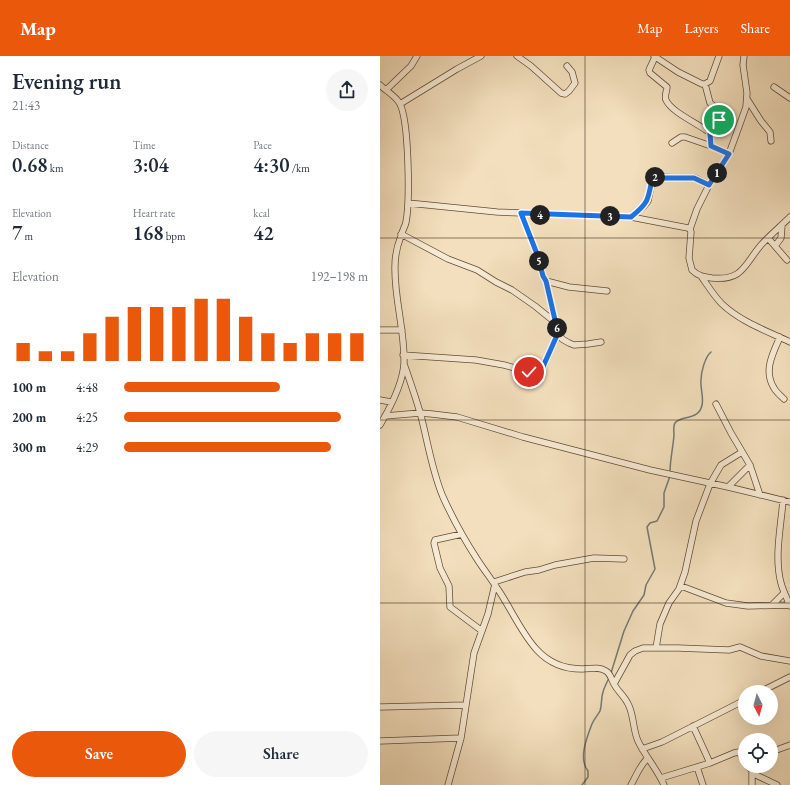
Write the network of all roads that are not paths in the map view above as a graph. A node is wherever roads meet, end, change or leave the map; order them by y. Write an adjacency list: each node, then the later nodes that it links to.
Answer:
1 (417, 56): 11 (street)
2 (481, 56): 14 (street)
3 (517, 56): 7 (street)
4 (719, 56): 8 (street)
5 (744, 56): 13 (street)
6 (654, 57): 8 (street); 15 (street)
7 (567, 66)
8 (705, 84): 15 (street)
9 (380, 85): 11 (street)
10 (774, 87): 12 (street)
11 (386, 90): 14 (street)
12 (790, 98)
13 (747, 99): 16 (street); 19 (street)
14 (400, 104): 21 (street)
15 (710, 134): 18 (street)
16 (771, 141)
17 (672, 143): 18 (street)
18 (711, 146): 19 (street)
19 (729, 154): 20 (street)
20 (709, 185): 23 (street); 26 (street)
21 (408, 202): 22 (street); 27 (street)
22 (521, 213): 23 (street); 32 (street)
23 (631, 217): 26 (street)
24 (790, 217): 25 (street)
25 (782, 225): 28 (street); 29 (street)
26 (690, 229): 31 (street)
27 (401, 234): 34 (street); 36 (street)
28 (768, 238): 29 (street); 31 (street)
29 (775, 246): 30 (street)
30 (787, 260)
31 (701, 276): 38 (street)
32 (546, 281): 33 (street); 34 (street)
33 (607, 291)
34 (556, 323): 37 (street)
35 (380, 330): 36 (street)
36 (402, 330): 41 (street)
37 (558, 333): 39 (street); 41 (street)
38 (780, 337): 40 (street); 43 (street)
39 (601, 342)
40 (790, 342)
41 (404, 355): 42 (street)
42 (404, 364): 45 (street); 47 (street)
43 (784, 399)
44 (380, 400): 45 (street)
45 (391, 402): 48 (street)
46 (716, 404): 50 (street)
47 (420, 413): 48 (street); 52 (street); 57 (street)
48 (385, 416): 49 (street)
49 (380, 425)
50 (742, 452): 51 (street); 52 (street)
51 (750, 465): 53 (street); 54 (street)
52 (710, 484): 53 (street); 60 (street)
53 (728, 487): 54 (street)
54 (760, 495): 55 (street)
55 (783, 500): 56 (street); 61 (street)
56 (790, 502)
57 (462, 534): 59 (street); 64 (street)
58 (624, 559): 59 (street)
59 (494, 583): 64 (street); 68 (street)
60 (681, 586): 62 (street); 65 (street)
61 (784, 593): 62 (street); 63 (street)
62 (772, 605): 63 (street)
63 (790, 606)
64 (482, 631): 71 (street)
65 (656, 648): 66 (street); 68 (street)
66 (790, 661)
67 (790, 677): 69 (street)
68 (614, 684): 77 (street)
69 (774, 685)
70 (738, 704): 73 (street)
71 (466, 705): 72 (street); 74 (street)
72 (380, 707)
73 (693, 726): 77 (street); 81 (street)
74 (461, 738): 75 (street); 86 (street)
75 (380, 742)
76 (790, 745): 78 (street)
77 (642, 749): 80 (street)
78 (778, 749)
79 (738, 752): 81 (street)
80 (648, 758): 85 (street); 87 (street)
81 (710, 763): 82 (street)
82 (697, 767): 85 (street); 89 (street)
83 (751, 773): 90 (street)
84 (755, 773): 91 (street)
85 (661, 778): 88 (street)
86 (448, 785)
87 (631, 785)
88 (664, 785)
89 (703, 785)
90 (752, 785)
91 (777, 785)

